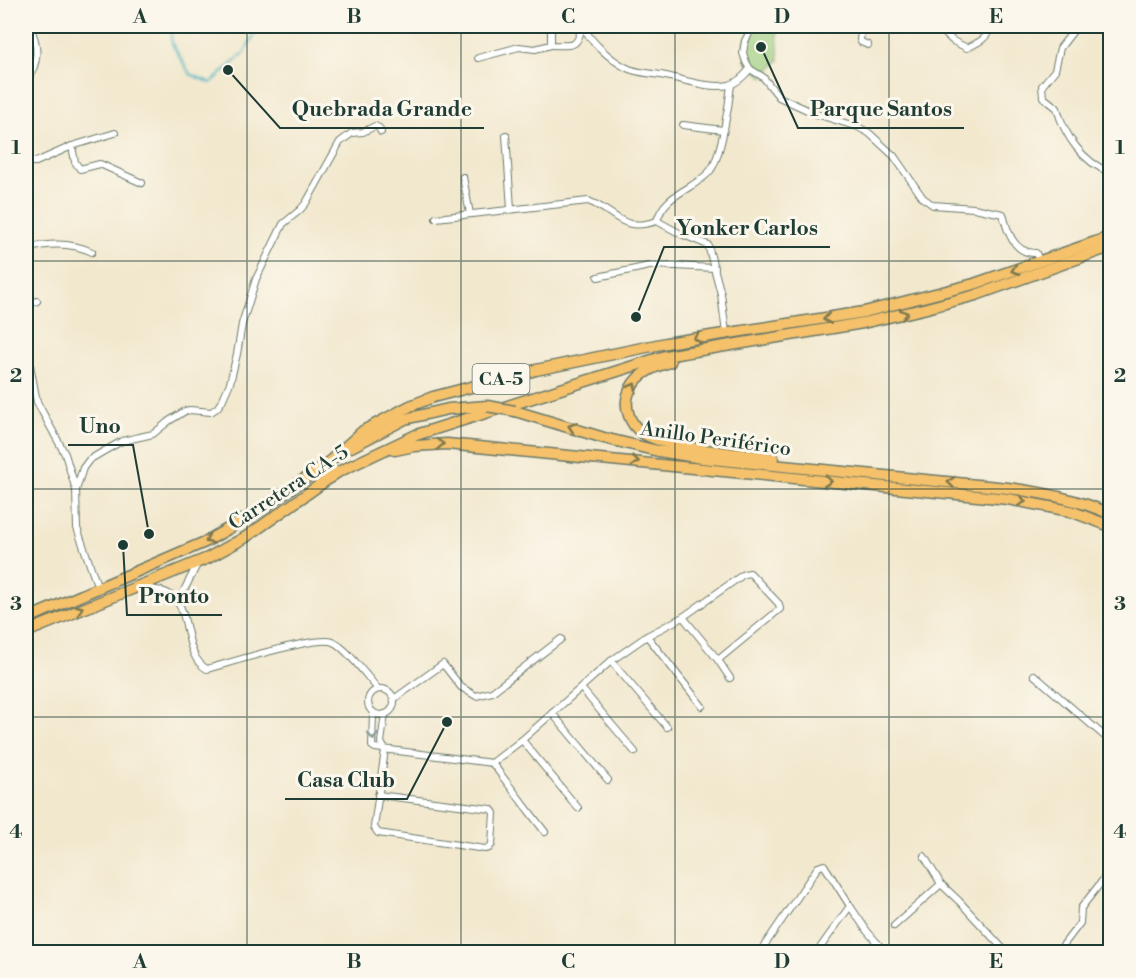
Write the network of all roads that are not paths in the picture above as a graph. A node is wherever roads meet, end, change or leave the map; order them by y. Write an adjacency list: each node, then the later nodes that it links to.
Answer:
1 (29, 26): 13 (street)
2 (551, 26): 9 (street)
3 (583, 26): 9 (street); 14 (street)
4 (753, 26): 12 (street)
5 (862, 26): 10 (street)
6 (990, 26): 8 (street)
7 (1077, 26): 22 (street)
8 (942, 31)
9 (551, 45): 11 (street)
10 (868, 45)
11 (478, 58)
12 (750, 69): 14 (street); 33 (street)
13 (26, 80)
14 (731, 85): 16 (street)
15 (683, 125): 16 (street)
16 (723, 130): 28 (street)
17 (381, 132): 44 (street)
18 (115, 133): 20 (street)
19 (506, 135): 25 (street)
20 (72, 146): 21 (street); 24 (street)
21 (26, 162)
22 (1110, 172)
23 (463, 177): 26 (street)
24 (142, 183)
25 (511, 209): 26 (street); 28 (street)
26 (470, 214): 27 (street)
27 (436, 218)
28 (657, 220): 34 (street)
29 (1110, 237): 33 (highway, CA-5)
30 (1110, 247): 39 (highway, CA-5, one-way to 30)
31 (26, 249): 32 (street)
32 (92, 252)
33 (1040, 261): 38 (highway, Carretera CA-5 / CA-5, one-way to 38)
34 (715, 268): 35 (street); 38 (street)
35 (598, 277)
36 (37, 301): 37 (street)
37 (26, 306)
38 (726, 333): 42 (highway, Carretera CA-5 / CA-5, one-way to 42)
39 (784, 335): 41 (highway, Carretera CA-5 / CA-5); 43 (highway, one-way to 39)
40 (26, 344): 44 (street)
41 (382, 452): 46 (highway, Anillo Periférico, one-way to 46); 47 (highway, Carretera CA-5 / CA-5)
42 (330, 461): 43 (highway, Anillo Periférico, one-way to 42, bridge); 49 (highway, Carretera CA-5 / CA-5, one-way to 49)
43 (896, 477): 45 (highway, Anillo Periférico, one-way to 43)
44 (76, 490): 49 (street)
45 (1110, 514)
46 (1110, 526)
47 (198, 563): 48 (highway, Carretera CA-5 / CA-5); 50 (street)
48 (136, 587): 50 (street); 53 (highway, Carretera CA-5 / CA-5, one-way to 48)
49 (98, 588): 52 (highway, Carretera CA-5 / CA-5)
50 (178, 602): 61 (street)
51 (683, 617): 54 (street); 56 (street); 56 (street)
52 (26, 619)
53 (26, 632)
54 (647, 636): 57 (street); 63 (street)
55 (561, 639): 62 (street)
56 (718, 660): 59 (street)
57 (611, 661): 60 (street); 67 (street)
58 (1034, 675): 69 (street)
59 (730, 678)
60 (581, 688): 65 (street); 71 (street)
61 (378, 689): 62 (street); 64 (street)
62 (394, 699): 66 (street)
63 (702, 706)
64 (373, 713): 66 (street); 70 (street, one-way to 70)
65 (552, 713): 68 (street); 73 (street)
66 (384, 714): 70 (street)
67 (667, 727)
68 (522, 740): 72 (street); 75 (street)
69 (1110, 741)
70 (385, 750): 72 (street); 74 (street)
71 (635, 752)
72 (492, 763): 76 (street)
73 (608, 780)
74 (378, 795): 74 (street)
75 (578, 808)
76 (545, 832)
77 (924, 856): 79 (street)
78 (1110, 871): 87 (street)
79 (941, 884): 81 (street); 86 (street)
80 (850, 906): 83 (street); 84 (street); 85 (street)
81 (894, 926)
82 (1110, 945): 88 (street)
83 (760, 952)
84 (817, 952)
85 (885, 952)
86 (1006, 952)
87 (1058, 952)
88 (1104, 952)

